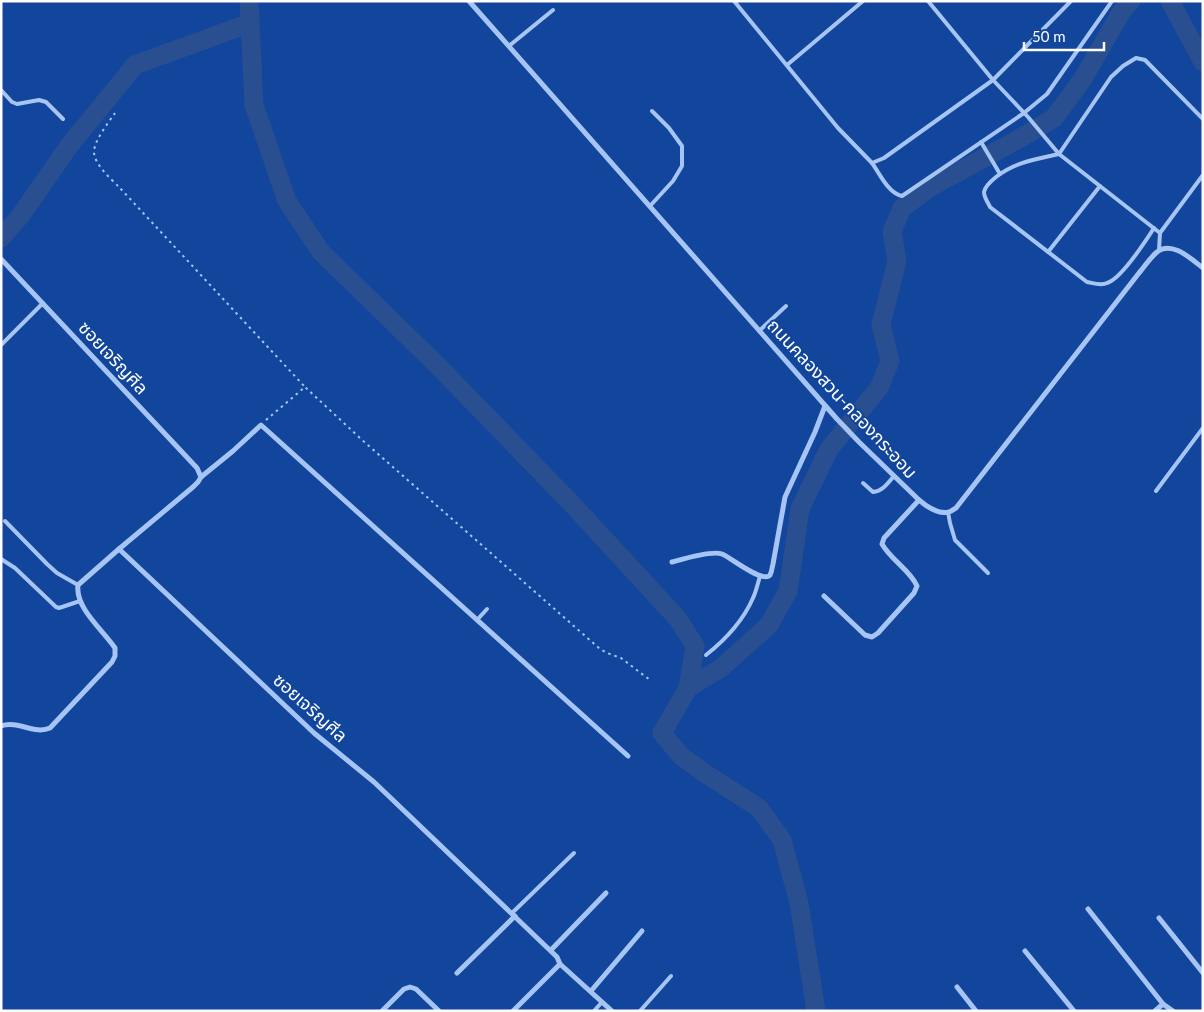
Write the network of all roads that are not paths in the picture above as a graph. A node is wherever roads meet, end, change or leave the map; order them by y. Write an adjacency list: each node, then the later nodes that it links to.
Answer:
1 (469, 1): 8 (street, ถนนคลองสวน-คลองกระออม)
2 (734, 1): 9 (lane)
3 (863, 1): 9 (lane)
4 (928, 1): 10 (lane)
5 (1071, 1): 10 (lane)
6 (1112, 1): 13 (lane)
7 (553, 10): 8 (lane)
8 (509, 46): 22 (street, ถนนคลองสวน-คลองกระออม)
9 (787, 65): 18 (lane)
10 (993, 80): 13 (lane); 18 (lane)
11 (1, 90): 14 (lane)
12 (652, 112): 22 (lane)
13 (1024, 113): 16 (lane); 17 (lane)
14 (63, 119)
15 (1203, 119): 17 (lane)
16 (982, 144): 18 (lane); 19 (lane)
17 (1060, 154): 19 (lane); 21 (lane)
18 (872, 163)
19 (1000, 174): 26 (lane)
20 (1203, 175): 24 (lane)
21 (1100, 186): 23 (lane); 26 (lane)
22 (650, 206): 31 (street, ถนนคลองสวน-คลองกระออม)
23 (1154, 228): 24 (lane); 26 (lane)
24 (1160, 233): 25 (lane)
25 (1159, 250): 28 (street); 40 (street)
26 (1048, 252)
27 (1, 259): 29 (street, ซอยเจริญศีล)
28 (1203, 268)
29 (43, 303): 32 (lane); 36 (street, ซอยเจริญศีล)
30 (786, 306): 31 (lane)
31 (759, 331): 33 (street, ถนนคลองสวน-คลองกระออม)
32 (1, 345)
33 (825, 406): 35 (street, ถนนคลองสวน-คลองกระออม); 46 (street)
34 (1203, 428): 38 (lane)
35 (894, 476): 37 (lane); 39 (street, ถนนคลองสวน-คลองกระออม)
36 (201, 477): 42 (street); 51 (street)
37 (863, 483)
38 (1156, 491)
39 (919, 500): 40 (street, ถนนคลองสวน-คลองกระออม); 48 (street)
40 (948, 512): 45 (lane)
41 (5, 521): 47 (lane)
42 (119, 549): 47 (street); 58 (street, ซอยเจริญศีล)
43 (1, 559): 49 (lane)
44 (672, 562): 46 (street)
45 (988, 573)
46 (760, 576): 52 (lane)
47 (78, 585): 49 (street)
48 (824, 596)
49 (80, 601): 53 (street)
50 (487, 609): 51 (lane)
51 (477, 620): 54 (street)
52 (706, 655)
53 (1, 726)
54 (628, 756)
55 (574, 852): 58 (lane)
56 (606, 893): 61 (street)
57 (1088, 909): 70 (street)
58 (514, 915): 61 (street, ซอยเจริญศีล); 64 (street)
59 (1159, 918): 65 (street)
60 (642, 931): 68 (street)
61 (551, 950): 63 (street, ซอยเจริญศีล)
62 (1025, 951): 78 (street)
63 (560, 964): 68 (street, ซอยเจริญศีล); 73 (street)
64 (457, 973)
65 (1203, 973)
66 (671, 976): 76 (lane)
67 (957, 987): 77 (street)
68 (591, 991): 69 (street, ซอยเจริญศีล)
69 (602, 1002): 74 (lane); 75 (street, ซอยเจริญศีล)
70 (1163, 1004): 79 (street); 80 (street)
71 (382, 1011): 72 (street)
72 (439, 1011)
73 (513, 1011)
74 (594, 1011)
75 (612, 1011)
76 (640, 1011)
77 (976, 1011)
78 (1074, 1011)
79 (1154, 1011)
80 (1173, 1011)

